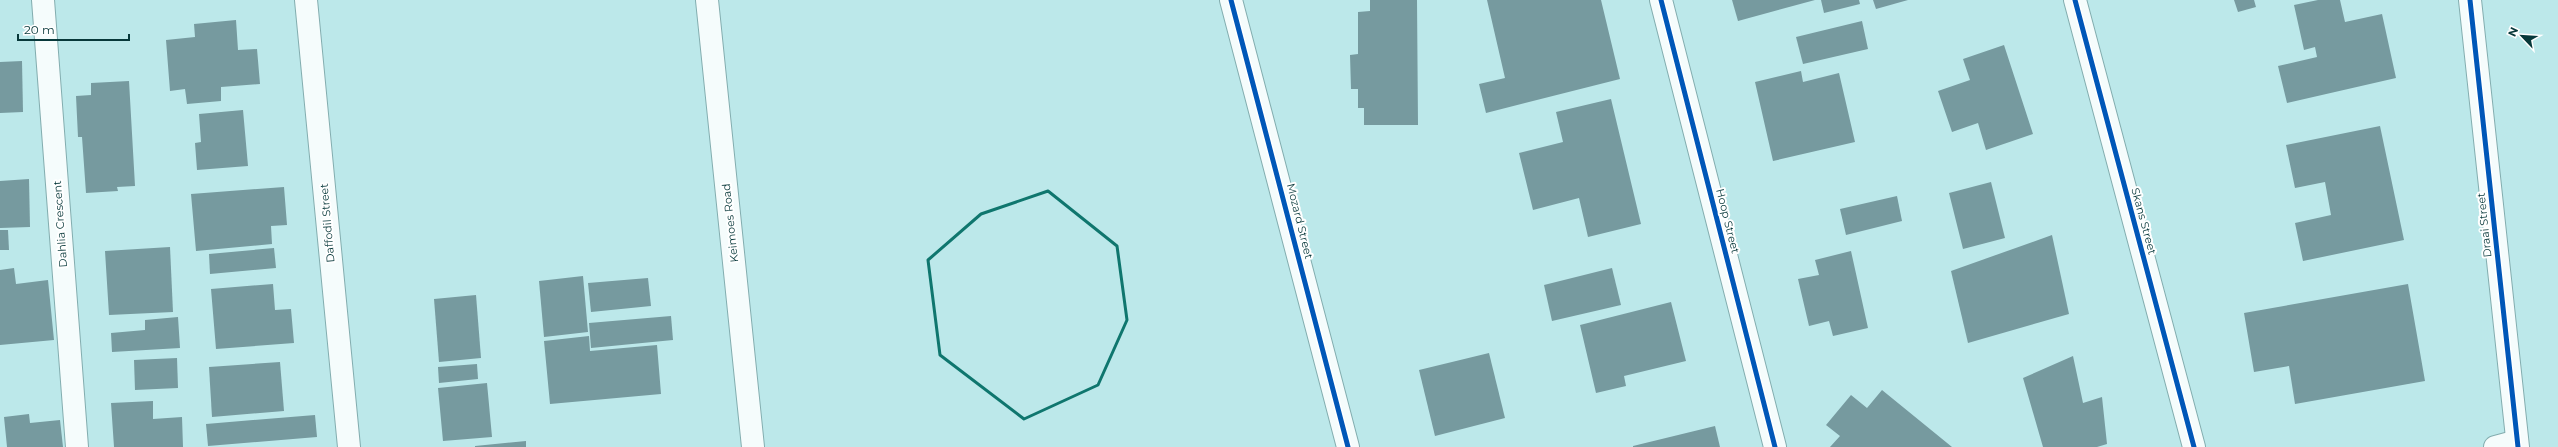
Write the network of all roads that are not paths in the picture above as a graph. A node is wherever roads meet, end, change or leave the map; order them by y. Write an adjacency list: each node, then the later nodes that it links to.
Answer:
1 (43, 0): 9 (street, Dahlia Crescent)
2 (306, 0): 10 (street, Daffodil Street)
3 (707, 0): 11 (street, Keimoes Road)
4 (1231, 0): 12 (street, Mozard Street)
5 (1661, 0): 13 (street, Hoop Street)
6 (2076, 0): 14 (street, Skans Street)
7 (2470, 0): 8 (street, Draai Street)
8 (2517, 444): 15 (street)
9 (77, 447)
10 (348, 447)
11 (753, 447)
12 (1348, 447)
13 (1775, 447)
14 (2194, 447)
15 (2495, 447)

